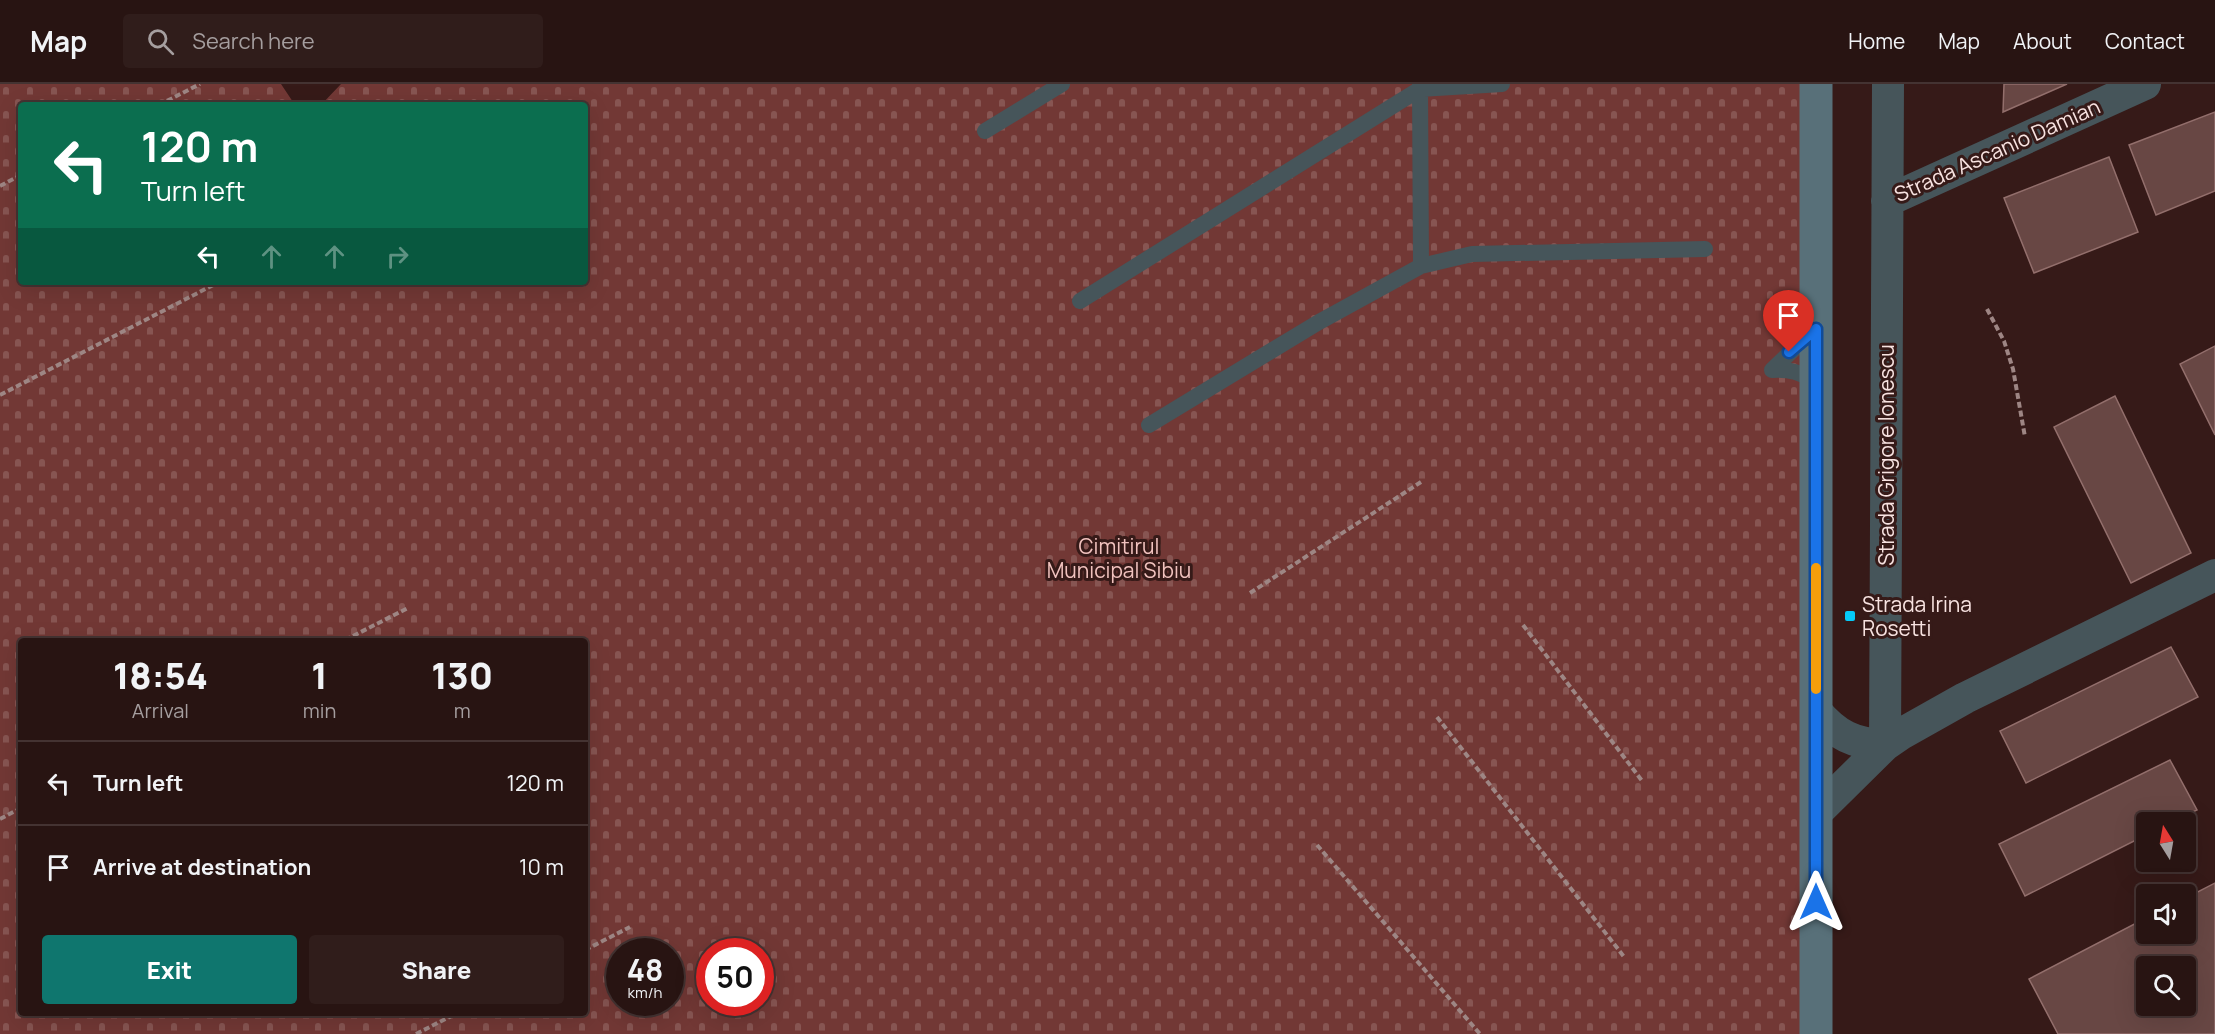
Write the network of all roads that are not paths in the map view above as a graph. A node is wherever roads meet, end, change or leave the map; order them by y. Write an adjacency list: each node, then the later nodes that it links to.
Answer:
1 (1062, 84): 7 (lane)
2 (1502, 84): 6 (lane)
3 (1816, 84): 12 (main road)
4 (1888, 84): 8 (street, Strada Ascanio Damian)
5 (2145, 84): 8 (street, Strada Ascanio Damian)
6 (1420, 86): 10 (lane); 11 (lane)
7 (985, 132)
8 (1887, 201): 17 (street, Strada Grigore Ionescu)
9 (1705, 249): 10 (lane)
10 (1421, 266): 14 (lane)
11 (1080, 301)
12 (1816, 329): 13 (main road); 13 (lane)
13 (1816, 382): 16 (main road)
14 (1149, 425)
15 (2215, 575): 17 (street)
16 (1816, 711): 17 (street); 18 (main road)
17 (1885, 745): 18 (street)
18 (1816, 813): 19 (main road)
19 (1816, 1034)

